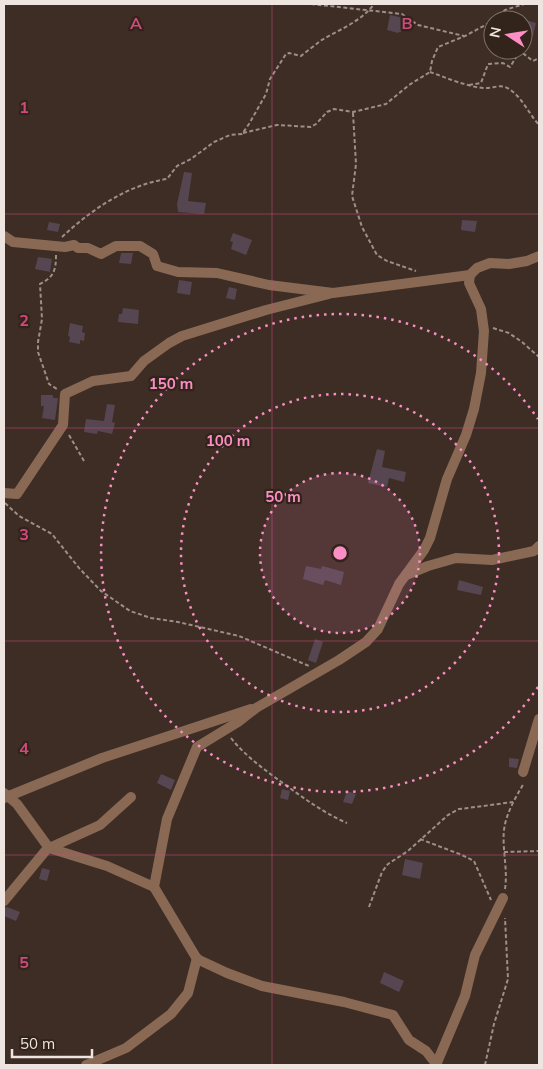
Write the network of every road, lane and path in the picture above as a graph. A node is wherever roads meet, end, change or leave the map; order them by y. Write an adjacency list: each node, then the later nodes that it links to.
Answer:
1 (311, 4): 4 (path)
2 (374, 4): 4 (path)
3 (524, 4): 5 (path)
4 (370, 10): 7 (path); 13 (path)
5 (506, 10)
6 (483, 26): 7 (path)
7 (465, 36): 9 (path)
8 (539, 58): 10 (path)
9 (430, 72): 10 (path); 11 (path)
10 (468, 85): 12 (path)
11 (353, 112): 13 (path); 18 (path)
12 (539, 125)
13 (242, 134): 15 (path)
14 (4, 236): 15 (street)
15 (56, 244): 19 (street); 22 (path)
16 (539, 256): 17 (street)
17 (470, 275): 18 (street); 20 (street)
18 (434, 280): 19 (street)
19 (333, 293): 22 (street)
20 (484, 325): 21 (path); 28 (street)
21 (539, 357)
22 (65, 394): 23 (street)
23 (63, 425): 24 (path); 25 (street)
24 (84, 461)
25 (4, 493)
26 (4, 502): 29 (path)
27 (539, 546): 28 (street)
28 (404, 575): 29 (street)
29 (320, 671): 30 (street)
30 (256, 708): 32 (street); 34 (street)
31 (539, 719): 33 (street)
32 (225, 729): 37 (path); 42 (street)
33 (524, 776): 36 (path)
34 (5, 796): 39 (street)
35 (131, 797): 39 (street)
36 (513, 802): 38 (path); 41 (path)
37 (347, 823)
38 (420, 839): 45 (path); 46 (path)
39 (49, 848): 42 (street); 44 (street)
40 (539, 851): 41 (path)
41 (504, 852): 43 (path)
42 (154, 887): 47 (street)
43 (503, 898): 46 (street)
44 (4, 900)
45 (369, 907)
46 (501, 915): 49 (street); 50 (path)
47 (197, 958): 48 (street); 49 (street)
48 (86, 1065)
49 (436, 1065)
50 (485, 1065)

